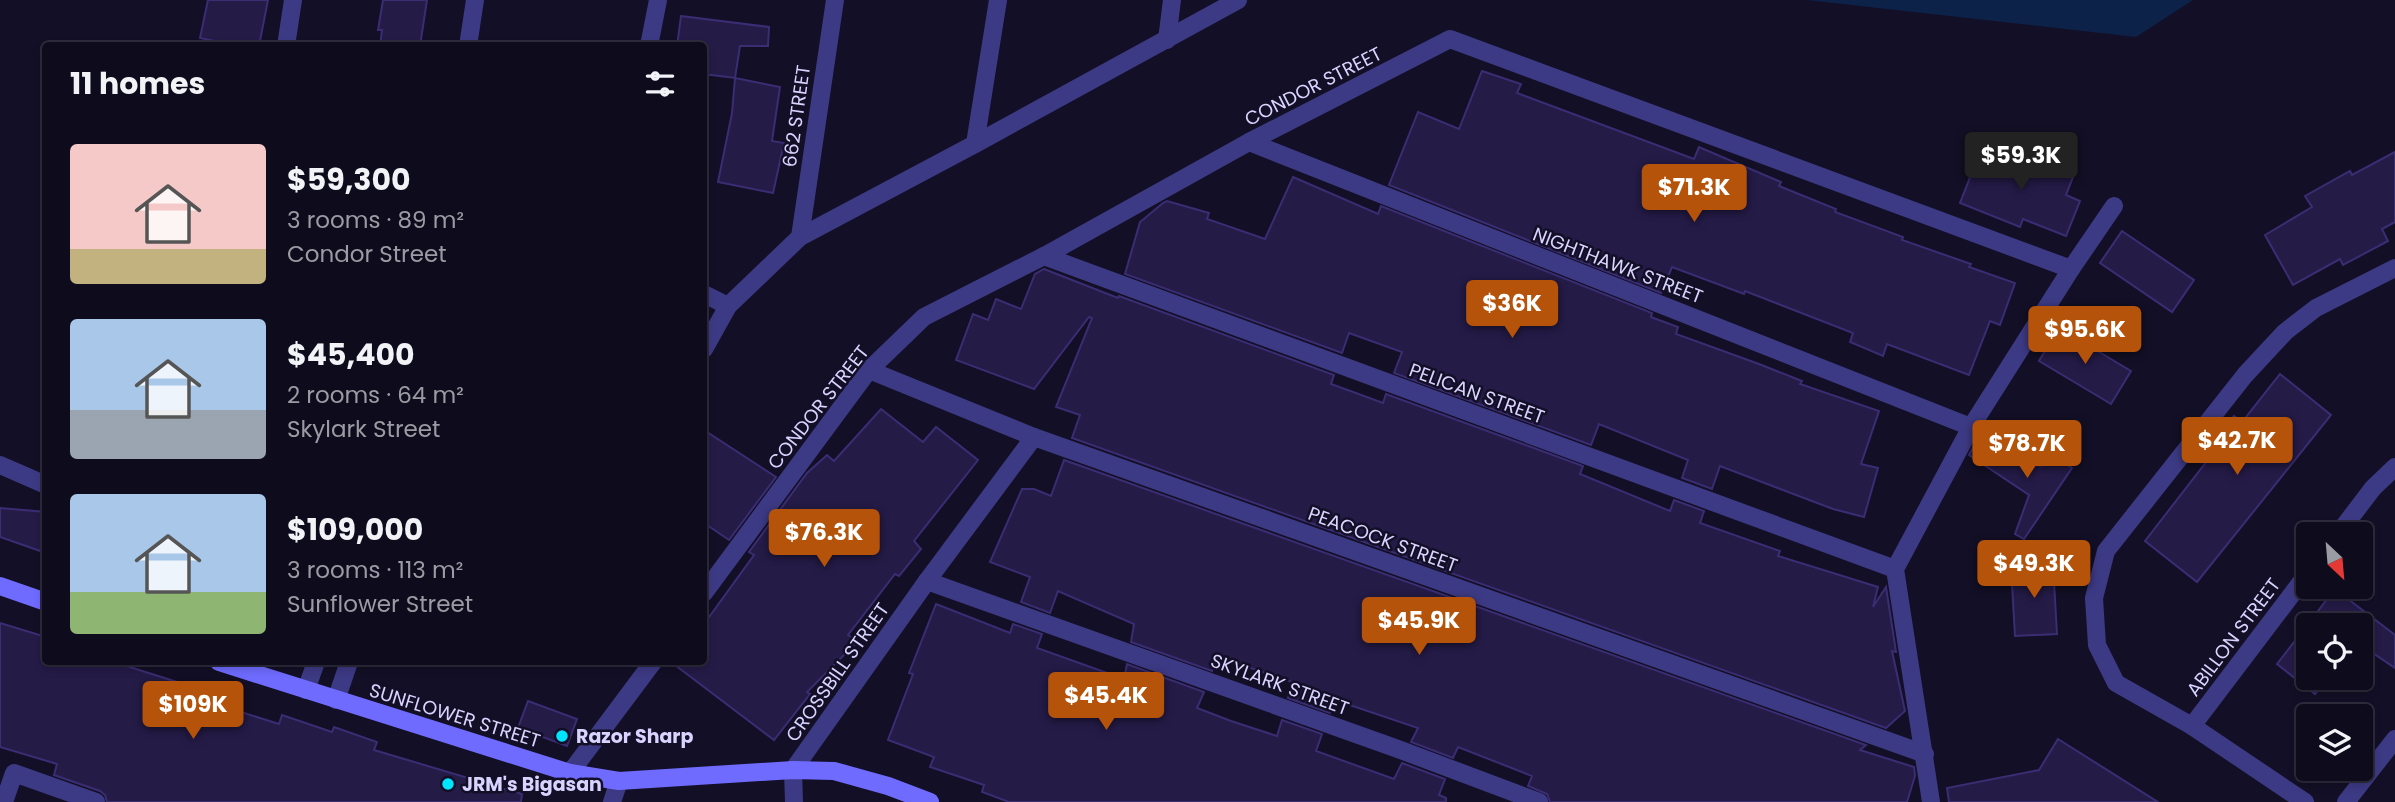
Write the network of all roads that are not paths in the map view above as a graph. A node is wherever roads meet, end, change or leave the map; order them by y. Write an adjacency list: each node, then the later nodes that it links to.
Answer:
1 (293, 0): 9 (street)
2 (475, 0): 10 (street)
3 (658, 0): 11 (street)
4 (835, 0): 15 (street, 662 STREET)
5 (998, 0): 13 (street)
6 (1172, 0): 8 (street)
7 (1238, 0): 8 (street)
8 (1167, 40): 13 (street)
9 (287, 42)
10 (469, 42)
11 (650, 42)
12 (1249, 142): 16 (street, CONDOR STREET); 18 (street, CONDOR STREET); 23 (street, NIGHTHAWK STREET)
13 (975, 144): 15 (street)
14 (2114, 205): 18 (street)
15 (800, 237): 20 (street)
16 (1044, 257): 22 (street, CONDOR STREET); 29 (street, PELICAN STREET)
17 (2395, 268): 41 (street)
18 (2071, 269): 23 (street)
19 (707, 296): 20 (street)
20 (728, 306): 21 (street)
21 (707, 343)
22 (869, 370): 24 (street, PEACOCK STREET); 32 (street, CONDOR STREET)
23 (1971, 427): 29 (street)
24 (1034, 437): 30 (street, CROSSBILL STREET); 43 (street, PEACOCK STREET)
25 (0, 465): 27 (street)
26 (2395, 467): 28 (street)
27 (42, 483)
28 (2347, 522)
29 (1895, 569): 43 (street)
30 (927, 581): 44 (street, CROSSBILL STREET); 52 (street, SKYLARK STREET)
31 (0, 586): 34 (main road)
32 (707, 589)
33 (2296, 589): 41 (street, ABILLON STREET)
34 (42, 601)
35 (228, 665): 39 (main road, SUNFLOWER STREET)
36 (315, 665): 39 (street)
37 (348, 665): 40 (street)
38 (651, 665): 45 (street)
39 (306, 690): 40 (main road, SUNFLOWER STREET)
40 (336, 700): 45 (main road, SUNFLOWER STREET)
41 (2192, 726): 54 (street)
42 (2395, 739): 55 (street)
43 (1925, 754): 53 (street)
44 (793, 770): 46 (main road, SUNFLOWER STREET); 50 (street, CROSSBILL STREET); 51 (main road, SUNFLOWER STREET)
45 (570, 773): 46 (main road, SUNFLOWER STREET)
46 (619, 781): 49 (street)
47 (5, 802): 48 (street)
48 (96, 802)
49 (612, 802)
50 (794, 802)
51 (930, 802)
52 (1539, 802)
53 (1931, 802)
54 (2305, 802)
55 (2346, 802)

